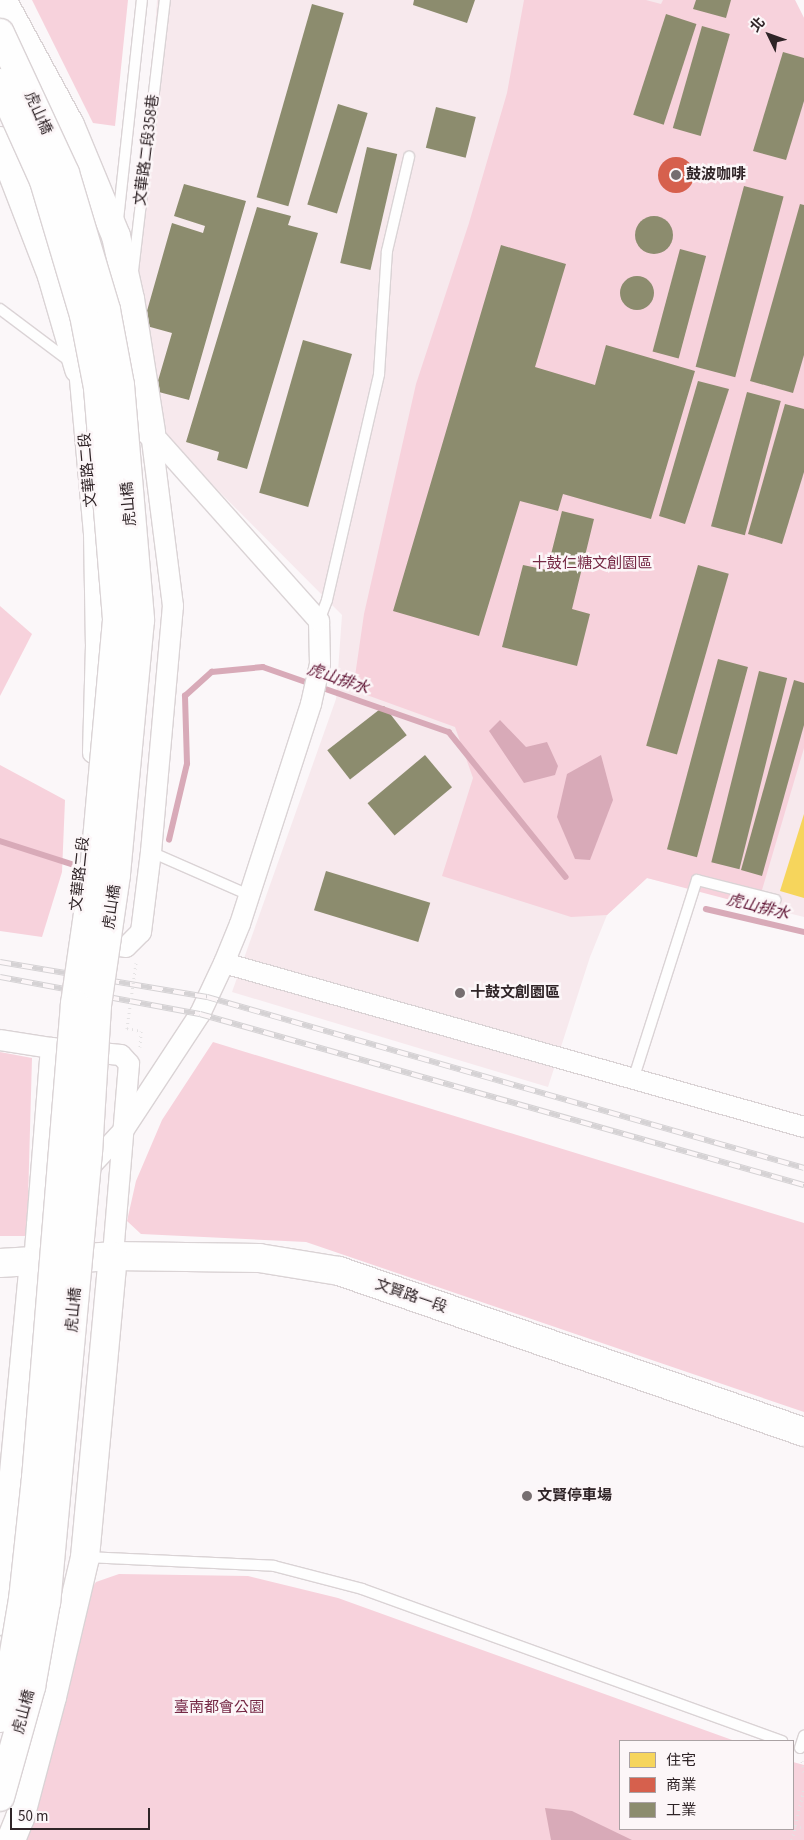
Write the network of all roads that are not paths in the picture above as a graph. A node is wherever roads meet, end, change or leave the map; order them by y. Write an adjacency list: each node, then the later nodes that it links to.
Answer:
1 (2, 0): 8 (street)
2 (142, 0): 8 (lane, 文華路二段358巷)
3 (165, 0): 9 (lane, 文華路二段358巷)
4 (0, 33): 34 (street, 虎山橋, bridge)
5 (0, 83): 30 (street, 虎山橋, bridge)
6 (0, 141): 11 (street)
7 (409, 157): 13 (lane)
8 (116, 236): 9 (street)
9 (130, 300): 12 (street)
10 (0, 309): 11 (lane)
11 (78, 368): 12 (street); 14 (street, 文華路二段)
12 (151, 432): 13 (street); 14 (street, 文華路二段)
13 (319, 620): 15 (street)
14 (151, 852): 15 (lane)
15 (249, 895): 17 (street)
16 (776, 900): 20 (lane)
17 (224, 963): 20 (street); 22 (street)
18 (0, 1040): 19 (street)
19 (51, 1048): 22 (street); 23 (street)
20 (633, 1080): 21 (street)
21 (804, 1127)
22 (122, 1131): 23 (street); 24 (street)
23 (37, 1225): 26 (street)
24 (113, 1256): 26 (street, 文賢路一段); 27 (street, 文賢路一段); 28 (street)
25 (0, 1263): 26 (street, 文賢路一段)
26 (34, 1263): 29 (street)
27 (804, 1432)
28 (85, 1557): 32 (lane); 35 (street)
29 (0, 1621)
30 (0, 1718)
31 (804, 1736): 33 (lane)
32 (779, 1740)
33 (799, 1748)
34 (0, 1797)
35 (11, 1840)

